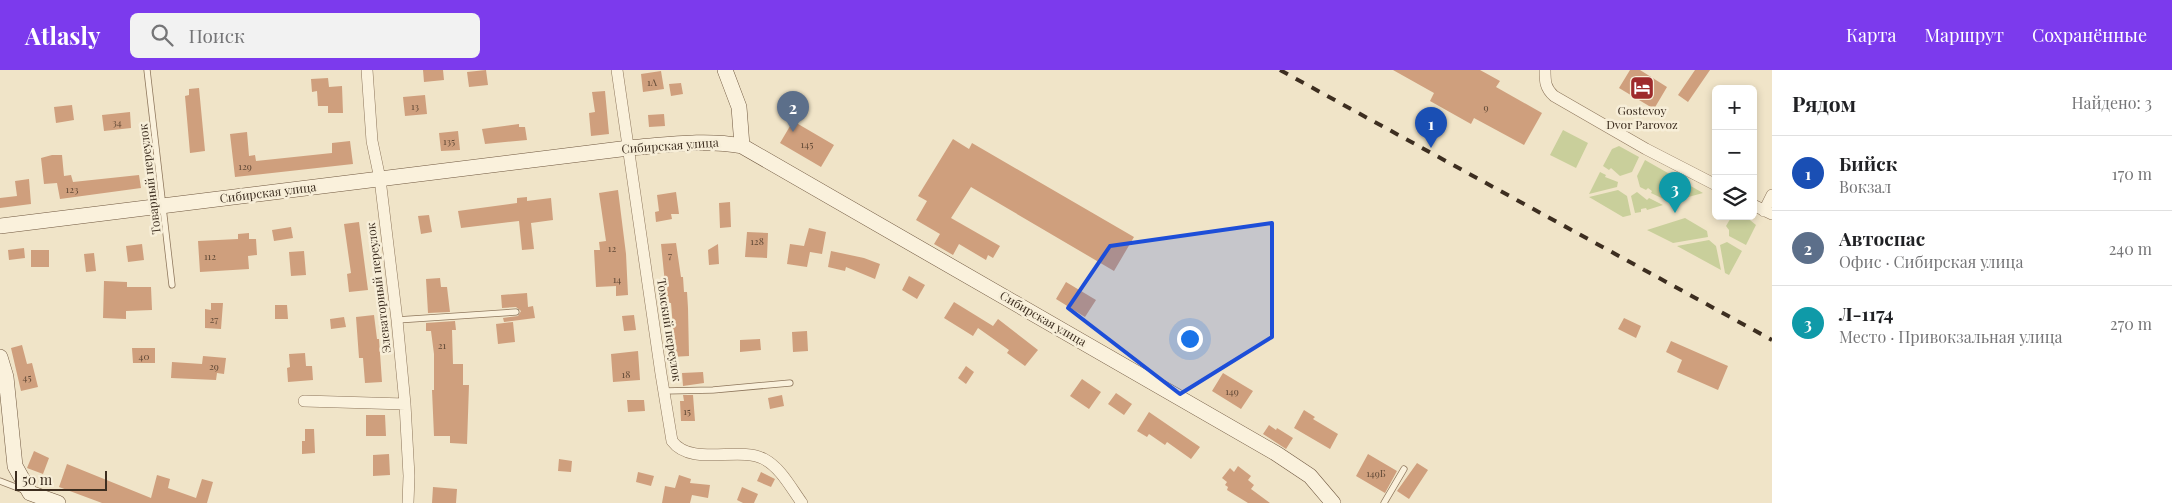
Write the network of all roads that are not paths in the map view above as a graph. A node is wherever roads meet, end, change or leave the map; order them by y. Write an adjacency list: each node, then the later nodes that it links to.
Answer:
1 (147, 70): 11 (lane, Товарный переулок)
2 (368, 70): 8 (street, Элеваторный переулок)
3 (617, 70): 7 (street, Томский переулок)
4 (725, 70): 6 (street)
5 (1544, 70): 9 (street)
6 (742, 146): 7 (street, Сибирская улица); 28 (street, Сибирская улица)
7 (629, 148): 8 (street, Сибирская улица); 19 (street, Томский переулок)
8 (380, 179): 11 (street, Сибирская улица); 16 (street, Элеваторный переулок)
9 (1712, 183)
10 (1772, 195): 12 (street)
11 (163, 205): 13 (street, Сибирская улица); 14 (lane, Товарный переулок)
12 (1768, 212)
13 (0, 226)
14 (172, 285)
15 (516, 312): 16 (lane)
16 (397, 320): 21 (street, Элеваторный переулок)
17 (0, 357): 24 (street)
18 (790, 383): 19 (lane)
19 (664, 391): 27 (street, Томский переулок)
20 (304, 401): 21 (street)
21 (405, 404): 26 (street, Элеваторный переулок)
22 (1404, 469): 29 (lane)
23 (0, 481): 24 (lane)
24 (30, 493): 25 (street)
25 (58, 503)
26 (408, 503)
27 (802, 503)
28 (1333, 503)
29 (1384, 503)

